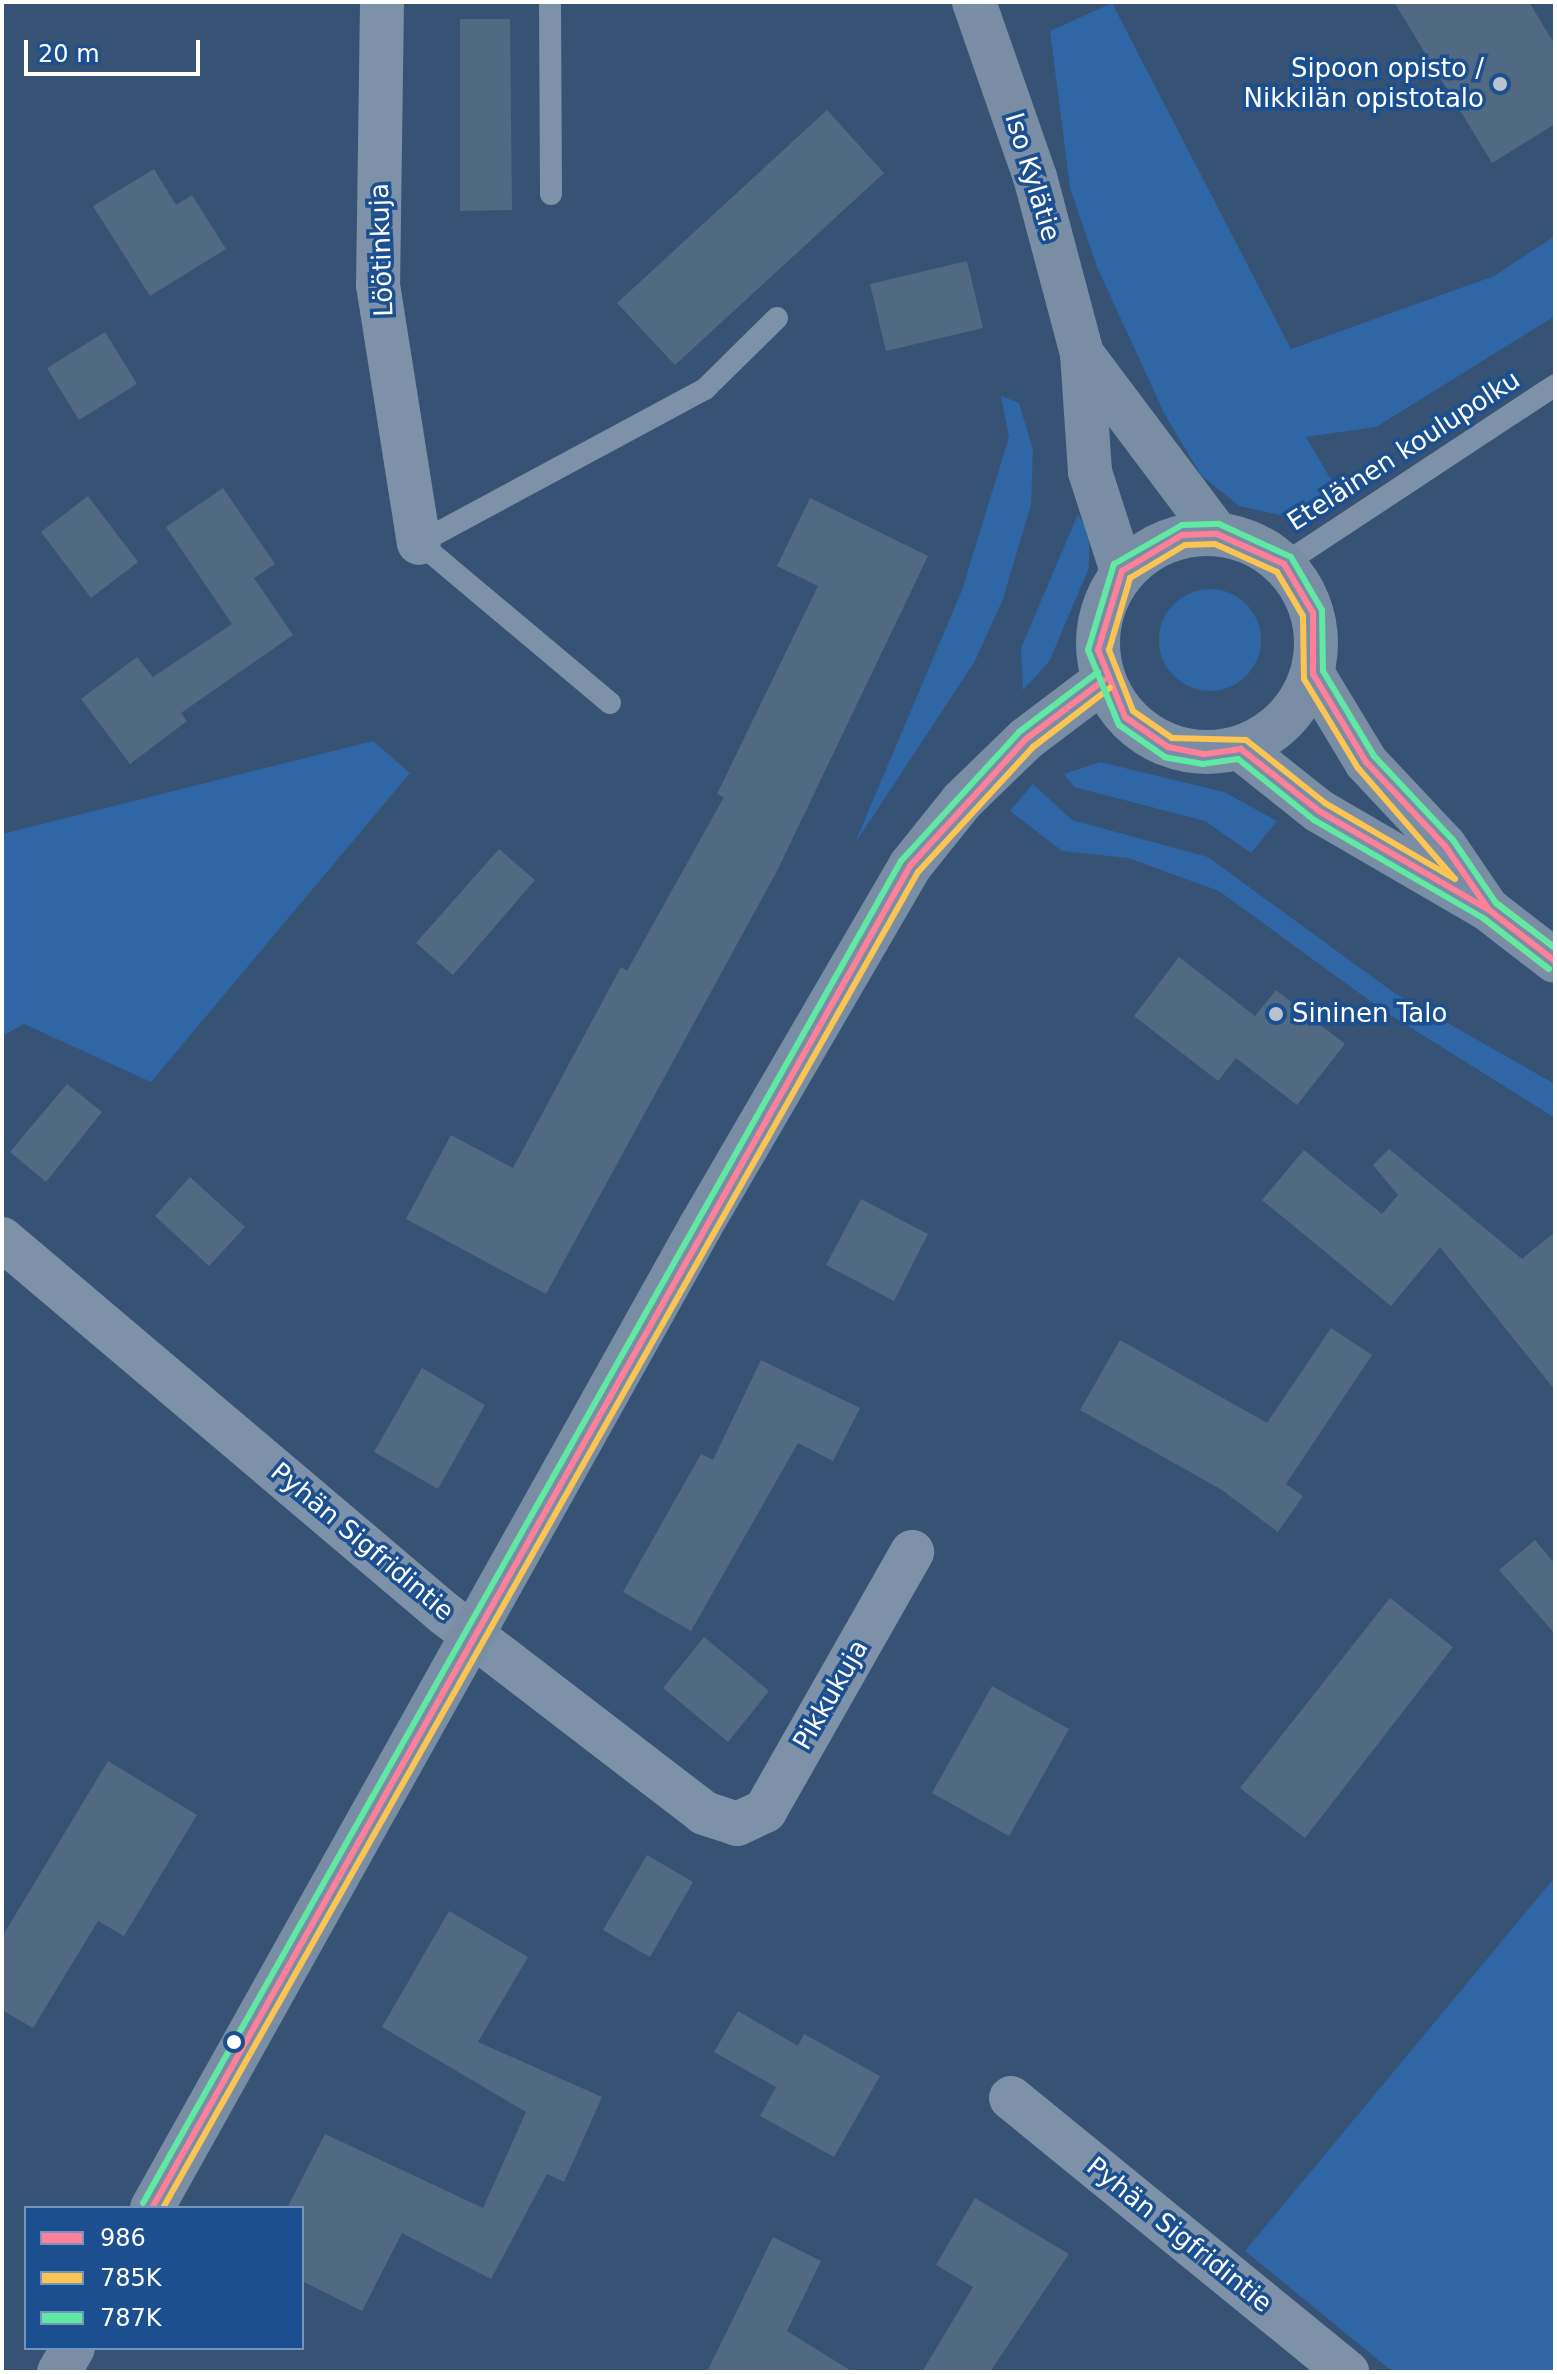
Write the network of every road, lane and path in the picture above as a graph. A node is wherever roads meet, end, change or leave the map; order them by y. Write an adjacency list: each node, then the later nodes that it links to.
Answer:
1 (382, 2): 9 (street, Löötinkuja)
2 (550, 2): 4 (lane)
3 (974, 2): 6 (street, Iso Kylätie)
4 (551, 194)
5 (777, 318): 9 (lane)
6 (1082, 354): 8 (street, Iso Kylätie); 11 (street, Iso Kylätie)
7 (1555, 385): 10 (lane, Eteläinen koulupolku)
8 (1217, 534): 10 (street); 11 (street)
9 (419, 543): 14 (lane)
10 (1284, 564): 12 (street)
11 (1122, 571): 13 (street)
12 (1313, 674): 15 (street); 16 (street)
13 (1104, 680): 15 (street); 20 (street)
14 (610, 703)
15 (1241, 749): 16 (street)
16 (1489, 910): 17 (street)
17 (1555, 961)
18 (2, 1239): 20 (street, Pyhän Sigfridintie)
19 (912, 1552): 21 (street, Pikkukuja)
20 (473, 1633): 21 (street, Pyhän Sigfridintie); 23 (street)
21 (737, 1824)
22 (1011, 2098): 26 (street, Pyhän Sigfridintie)
23 (153, 2206)
24 (72, 2350): 25 (street)
25 (59, 2372)
26 (1347, 2372)

